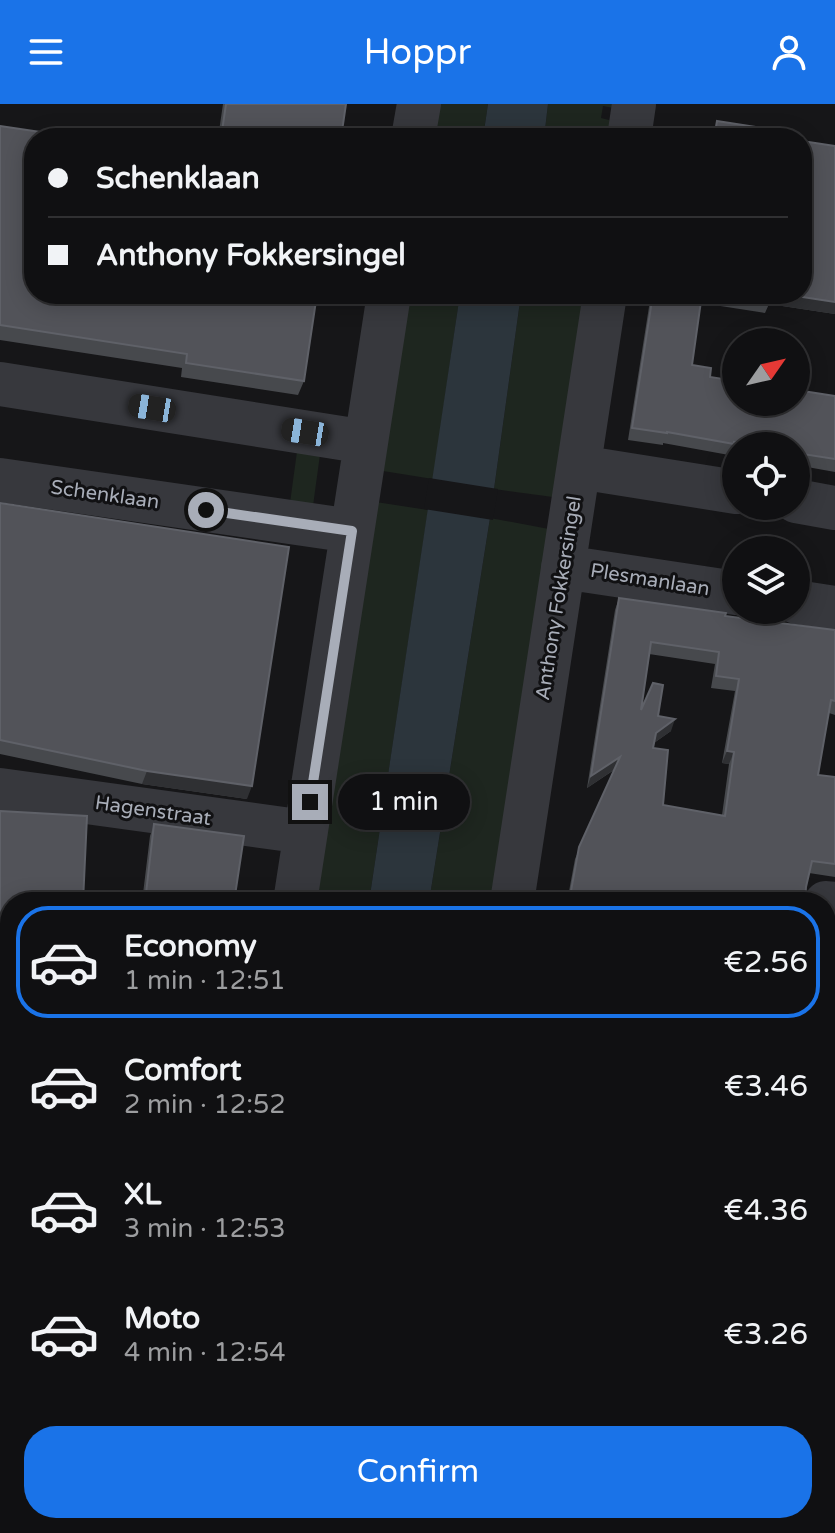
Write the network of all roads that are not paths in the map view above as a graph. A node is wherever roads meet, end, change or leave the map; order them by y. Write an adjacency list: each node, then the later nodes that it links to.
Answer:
1 (419, 104): 3 (street)
2 (634, 104): 4 (street)
3 (415, 128)
4 (630, 128)
5 (387, 304): 8 (street)
6 (603, 304): 9 (street, Anthony Fokkersingel)
7 (0, 384): 8 (street)
8 (366, 442): 14 (street)
9 (579, 467): 11 (street); 15 (street, Anthony Fokkersingel)
10 (0, 480): 14 (street, Schenklaan)
11 (722, 490)
12 (810, 504): 13 (street)
13 (835, 508)
14 (352, 531): 20 (street)
15 (563, 567): 16 (street, Plesmanlaan); 22 (street, Anthony Fokkersingel)
16 (722, 591)
17 (810, 604): 18 (street)
18 (835, 608)
19 (0, 790): 20 (street, Hagenstraat)
20 (305, 832): 21 (street)
21 (296, 892)
22 (514, 892)

